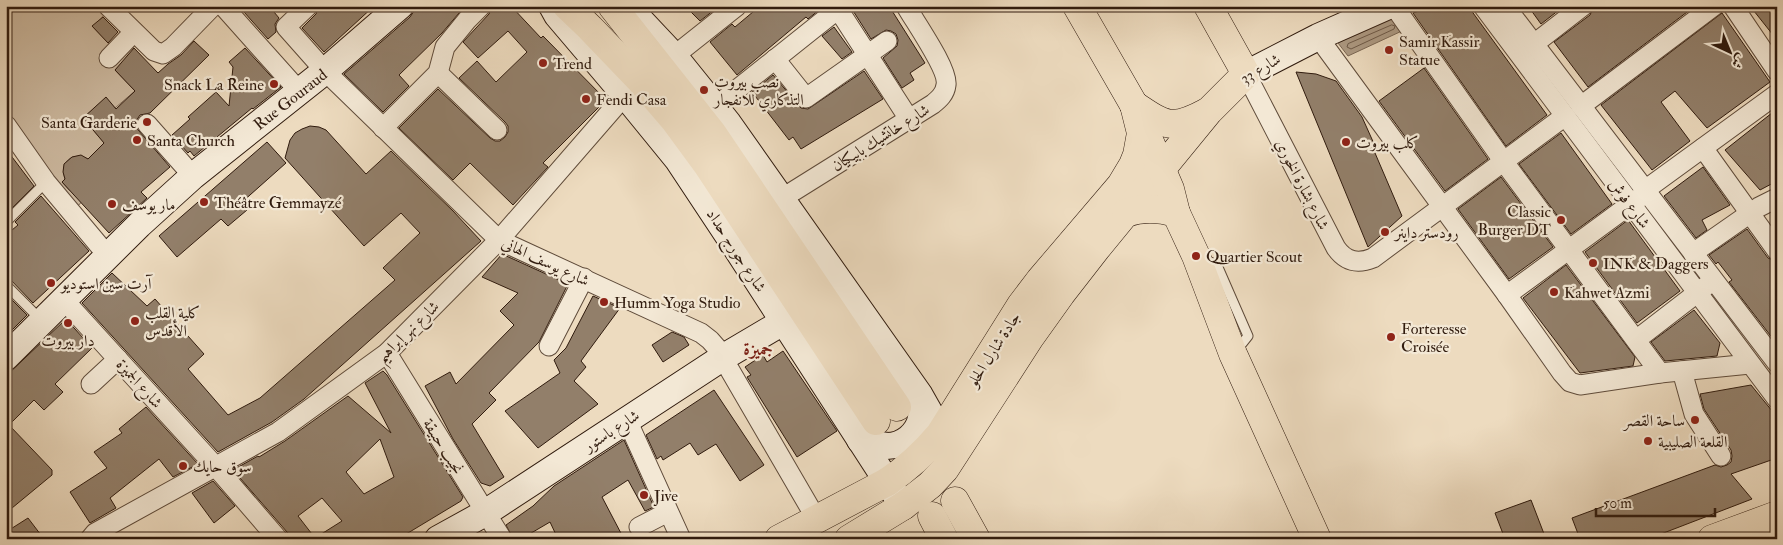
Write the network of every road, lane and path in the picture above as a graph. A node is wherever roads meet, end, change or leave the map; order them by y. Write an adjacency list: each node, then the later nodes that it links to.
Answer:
1 (108, 6): 22 (street)
2 (213, 6): 22 (street)
3 (223, 6): 34 (street)
4 (400, 6): 30 (main road, Rue Gouraud)
5 (481, 6): 32 (street)
6 (552, 6): 36 (main road, شارع جورج حداد)
7 (567, 6): 85 (main road, شارع جورج حداد)
8 (612, 6): 85 (main road, شارع جورج حداد)
9 (626, 6): 27 (main road, شارع جورج حداد)
10 (737, 6): 27 (street)
11 (906, 6): 41 (street, شارع خاتشيك بابيكيان)
12 (1078, 6): 37 (main road)
13 (1208, 6): 33 (main road, شارع بشارة الخوري)
14 (1388, 6): 23 (main road, شارع 33)
15 (1394, 6): 47 (street)
16 (1483, 6): 40 (street, شارع فوش)
17 (1505, 6): 25 (street, شارع فوش)
18 (1584, 6): 25 (street)
19 (1714, 6): 40 (street, شارع بشارة الخوري)
20 (1733, 6): 31 (street)
21 (304, 8): 30 (street, شارع يوسف الهاني)
22 (134, 32): 28 (street)
23 (1318, 37): 33 (main road, شارع 33); 55 (street)
24 (887, 41): 26 (street)
25 (1534, 44): 40 (street, شارع فوش)
26 (868, 54): 29 (street); 29 (street); 41 (street)
27 (674, 56): 38 (main road, شارع جورج حداد)
28 (108, 58)
29 (775, 59): 38 (street)
30 (325, 71): 34 (main road, Rue Gouraud); 44 (street, شارع يوسف الهاني)
31 (1777, 71)
32 (438, 73): 44 (street); 45 (street)
33 (1246, 74): 39 (main road, شارع 33); 55 (street, شارع بشارة الخوري)
34 (299, 91): 49 (main road, Rue Gouraud)
35 (1777, 94): 46 (street)
36 (625, 95): 60 (street, شارع نهر إبراهيم); 72 (main road, شارع جورج حداد)
37 (1134, 105): 39 (main road); 48 (main road); 87 (main road, جادة شارل الحلو)
38 (715, 107): 52 (main road, شارع جورج حداد)
39 (1209, 111): 48 (main road, شارع 33)
40 (1573, 111): 47 (street, شارع بشارة الخوري); 51 (street, شارع فوش); 54 (street, شارع فوش)
41 (909, 119): 52 (street, شارع خاتشيك بابيكيان)
42 (147, 124): 49 (street)
43 (6, 125): 50 (street)
44 (383, 128): 60 (street, شارع يوسف الهاني)
45 (496, 130)
46 (1703, 148): 51 (street); 58 (street)
47 (1504, 162): 55 (street, شارع بشارة الخوري); 61 (street)
48 (1162, 169): 56 (main road, جادة شارل الحلو); 57 (main road)
49 (194, 176): 64 (main road, Rue Gouraud)
50 (46, 182): 59 (lane); 64 (street)
51 (1646, 191): 54 (street); 63 (street, شارع فوش)
52 (782, 198): 85 (main road, شارع جورج حداد)
53 (1777, 198): 58 (street)
54 (1630, 204): 61 (street); 68 (street, شارع فوش)
55 (1443, 208): 69 (street)
56 (1126, 213): 57 (main road); 89 (main road, جادة شارل الحلو)
57 (1176, 213): 107 (main road)
58 (1749, 213): 62 (street); 63 (street)
59 (6, 222)
60 (499, 240): 65 (street, شارع يوسف الهاني); 75 (street, شارع نهر إبراهيم)
61 (1569, 250): 69 (street); 73 (street)
62 (1777, 251)
63 (1693, 253): 66 (street, شارع فوش)
64 (108, 256): 70 (main road, Rue Gouraud)
65 (584, 278): 74 (street); 77 (street, شارع يوسف الهاني)
66 (1714, 280): 68 (street); 79 (street, شارع فوش)
67 (6, 286): 71 (lane)
68 (1697, 293): 73 (street); 80 (street, شارع فوش)
69 (1507, 295): 82 (street)
70 (64, 300): 71 (main road, Rue Gouraud); 78 (street, شارع الجميزة)
71 (42, 321): 76 (main road, Rue Gouraud)
72 (784, 322): 77 (main road, شارع باستور); 85 (main road, شارع جورج حداد)
73 (1636, 340): 82 (street)
74 (549, 346)
75 (387, 353): 90 (street, شارع نهر إبراهيم); 95 (street, نجيب حبيقة)
76 (6, 357)
77 (722, 358): 86 (main road, شارع باستور); 97 (street, شارع يوسف الهاني)
78 (118, 359): 83 (street); 90 (street, شارع الجميزة)
79 (1777, 363)
80 (1750, 364): 81 (street); 84 (street, شارع فوش)
81 (1682, 371): 82 (street); 88 (street)
82 (1660, 373)
83 (91, 384)
84 (1777, 400)
85 (888, 416): 87 (main road, شارع جورج حداد); 91 (main road, شارع جورج حداد)
86 (627, 420): 94 (street); 95 (main road, شارع باستور)
87 (940, 434): 89 (main road, شارع جورج حداد); 91 (main road, جادة شارل الحلو)
88 (1721, 456)
89 (952, 460): 93 (main road, جادة شارل الحلو)
90 (216, 467): 99 (street, شارع الجميزة); 100 (street, شارع نهر إبراهيم)
91 (887, 482): 93 (main road, شارع جورج حداد); 97 (main road, جادة شارل الحلو)
92 (955, 501): 106 (main road)
93 (903, 506): 105 (main road, جادة شارل الحلو)
94 (668, 512): 98 (street); 103 (street)
95 (485, 513): 101 (main road, شارع باستور); 102 (street, نجيب حبيقة)
96 (1777, 515): 108 (main road)
97 (817, 520): 104 (main road, جادة شارل الحلو)
98 (639, 527)
99 (267, 536)
100 (90, 539)
101 (438, 539)
102 (502, 539)
103 (681, 539)
104 (779, 539)
105 (849, 539)
106 (976, 539)
107 (1317, 539)
108 (1712, 539)

